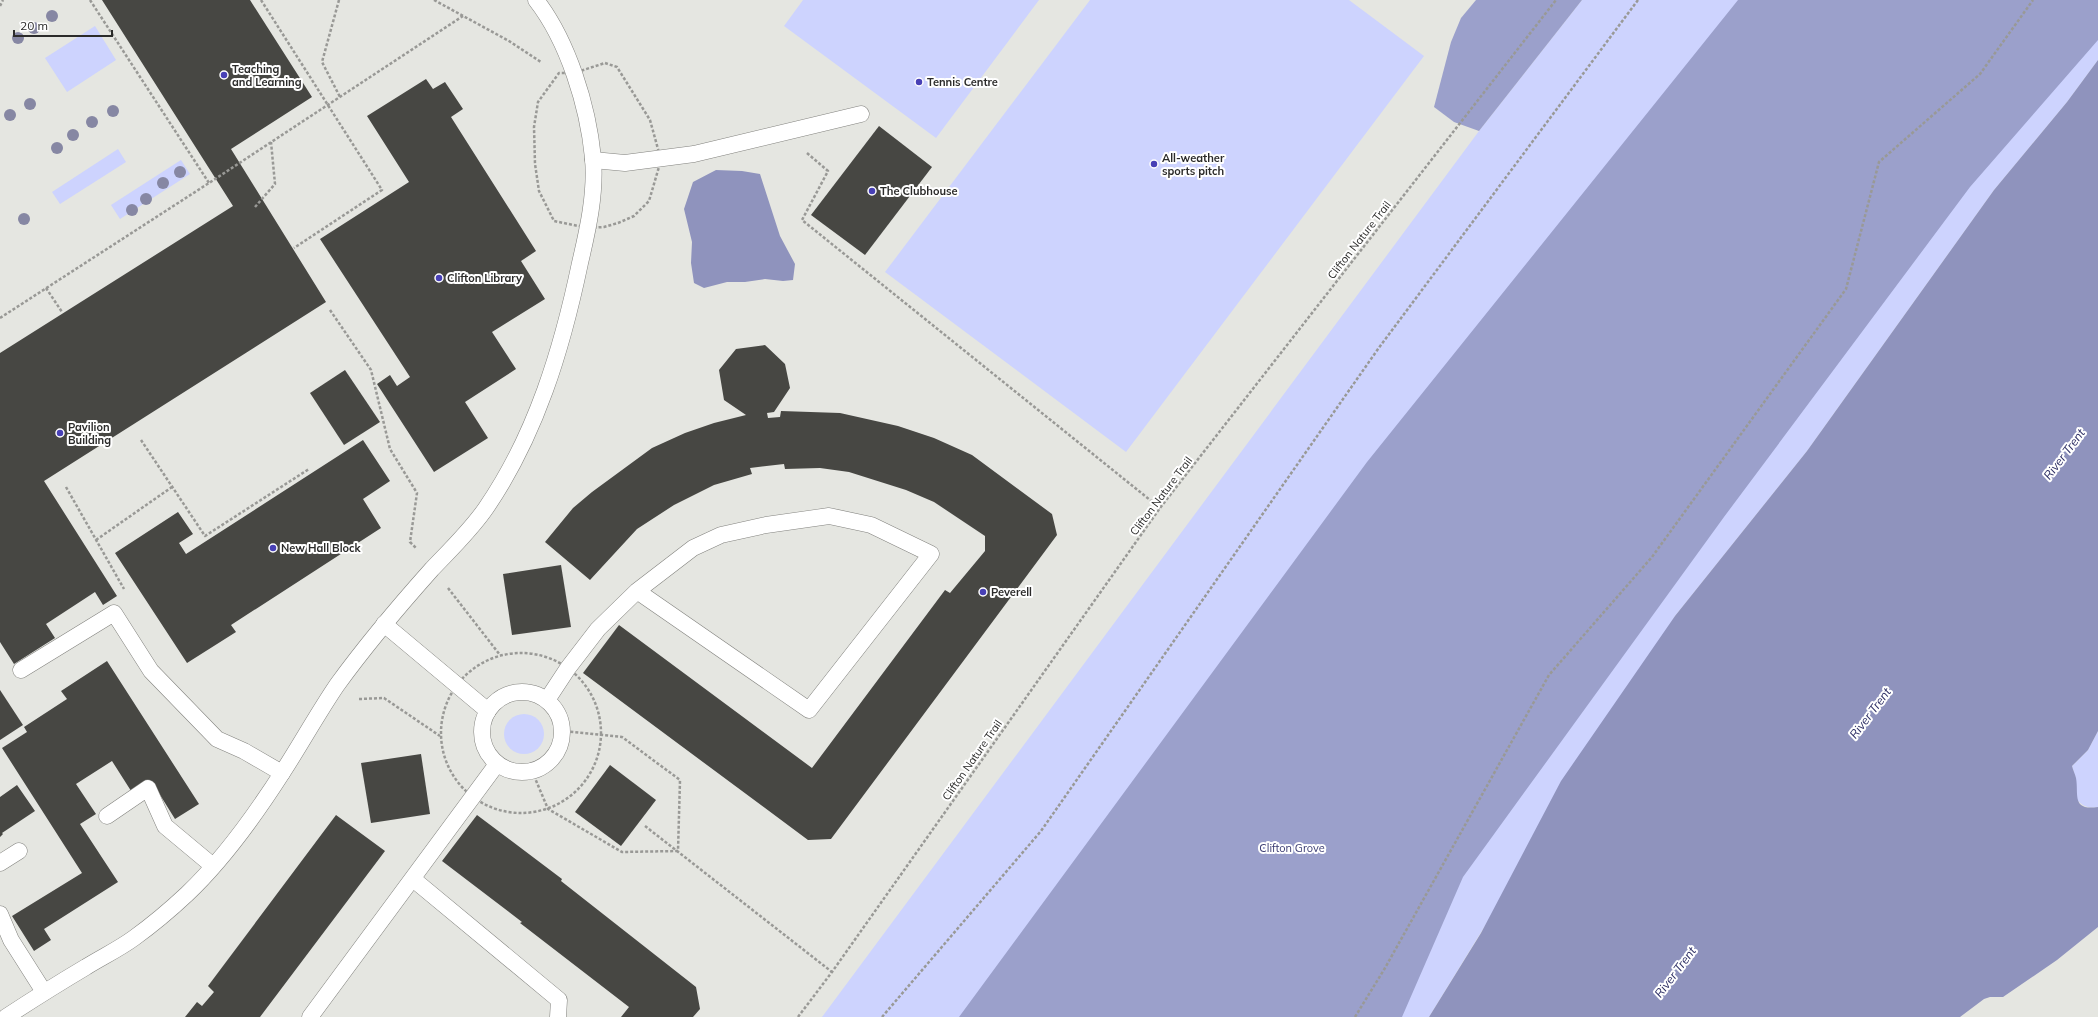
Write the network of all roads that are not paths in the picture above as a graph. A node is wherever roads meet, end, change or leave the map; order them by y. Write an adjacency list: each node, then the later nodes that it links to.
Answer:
1 (536, 0): 3 (lane)
2 (861, 114): 3 (lane)
3 (593, 160): 5 (lane)
4 (638, 591): 4 (lane); 7 (lane)
5 (384, 624): 8 (lane); 10 (lane)
6 (21, 670): 10 (lane)
7 (547, 700): 8 (lane); 9 (lane)
8 (488, 711): 9 (lane)
9 (497, 764): 15 (lane)
10 (282, 773): 14 (lane)
11 (107, 816): 14 (lane)
12 (19, 851): 13 (lane)
13 (0, 863)
14 (213, 866): 17 (lane)
15 (413, 879): 19 (lane); 20 (lane)
16 (0, 914): 17 (lane)
17 (44, 992): 18 (lane)
18 (6, 1017)
19 (310, 1017)
20 (558, 1017)

